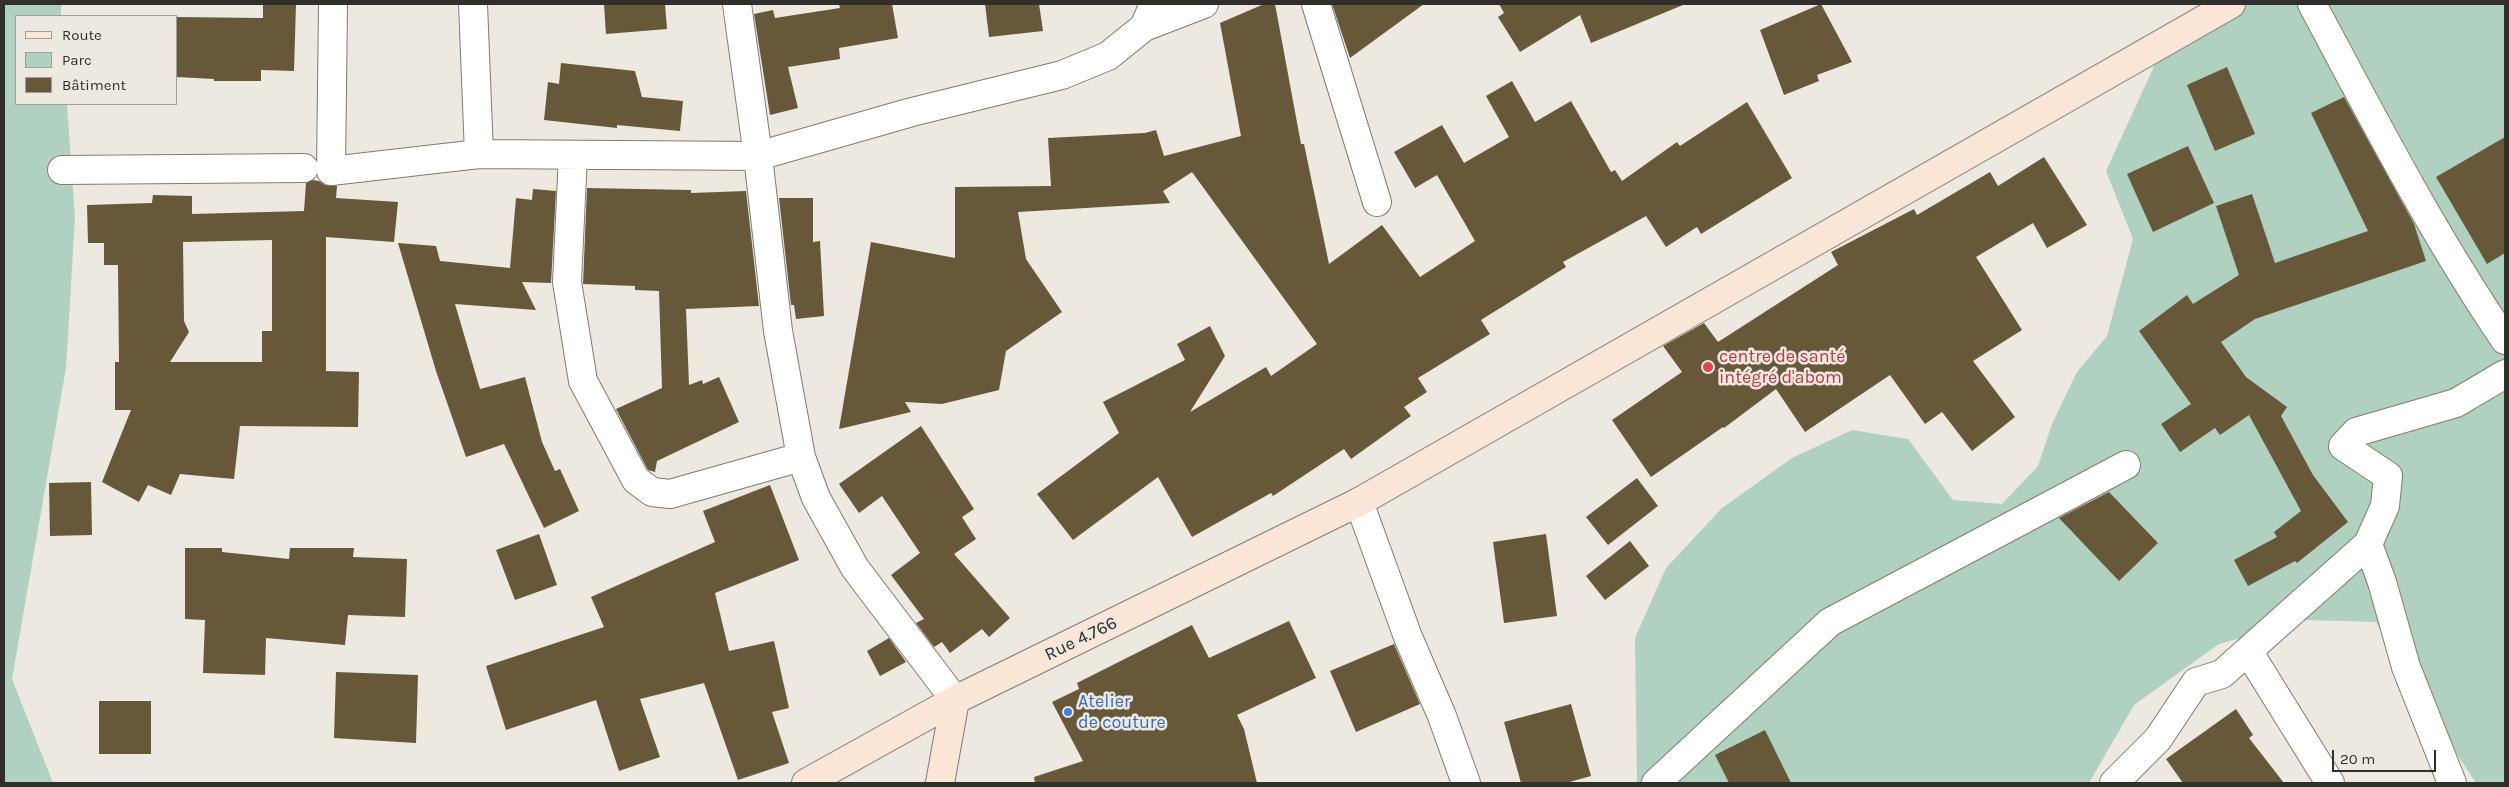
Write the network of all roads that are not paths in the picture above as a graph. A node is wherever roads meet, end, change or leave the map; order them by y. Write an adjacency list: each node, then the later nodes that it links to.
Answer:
1 (333, 4): 9 (street)
2 (473, 4): 9 (street)
3 (737, 4): 11 (street)
4 (1204, 4): 8 (street)
5 (1316, 4): 14 (street)
6 (2231, 4): 19 (street, Rue 4.766)
7 (2312, 4): 15 (street)
8 (1149, 15): 11 (street)
9 (479, 154): 10 (street)
10 (573, 155): 11 (street); 17 (street)
11 (758, 156): 17 (street)
12 (304, 168): 13 (street)
13 (62, 170)
14 (1377, 202)
15 (2505, 340)
16 (2505, 374): 20 (street)
17 (801, 456): 22 (street)
18 (2126, 465): 26 (street)
19 (1359, 502): 22 (street, Rue 4.766); 25 (street)
20 (2368, 544): 21 (street); 29 (street)
21 (2248, 651): 27 (street); 28 (street)
22 (955, 700): 23 (street, Rue 4.766); 24 (street)
23 (806, 783)
24 (940, 783)
25 (1466, 783)
26 (1656, 783)
27 (2114, 783)
28 (2330, 783)
29 (2452, 783)

